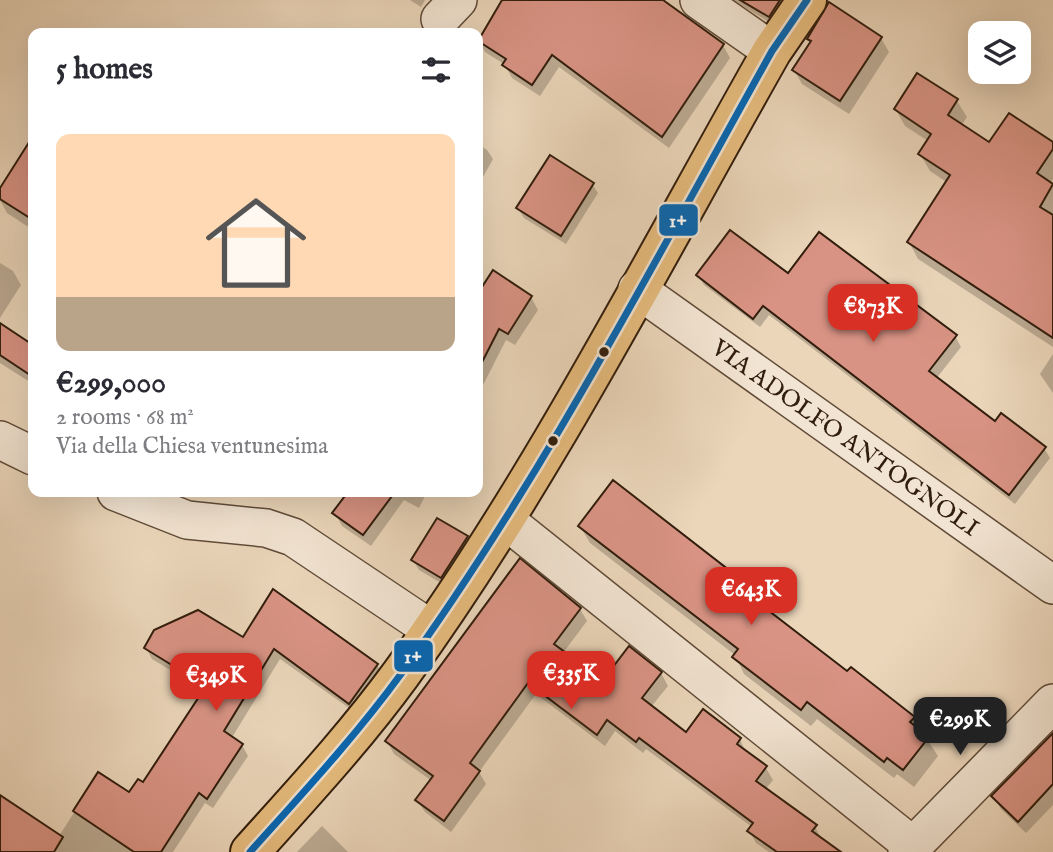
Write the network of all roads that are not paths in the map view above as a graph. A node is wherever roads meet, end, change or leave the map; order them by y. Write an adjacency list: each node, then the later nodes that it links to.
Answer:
1 (699, 0): 3 (street)
2 (807, 0): 3 (main road)
3 (772, 51): 4 (main road)
4 (637, 289): 8 (main road); 9 (street, VIA ADOLFO ANTOGNOLI)
5 (0, 440): 6 (street)
6 (28, 454)
7 (128, 497): 10 (street)
8 (505, 520): 10 (main road); 12 (street)
9 (1053, 584)
10 (432, 630): 13 (main road)
11 (1053, 703): 12 (street)
12 (910, 849)
13 (250, 852)

